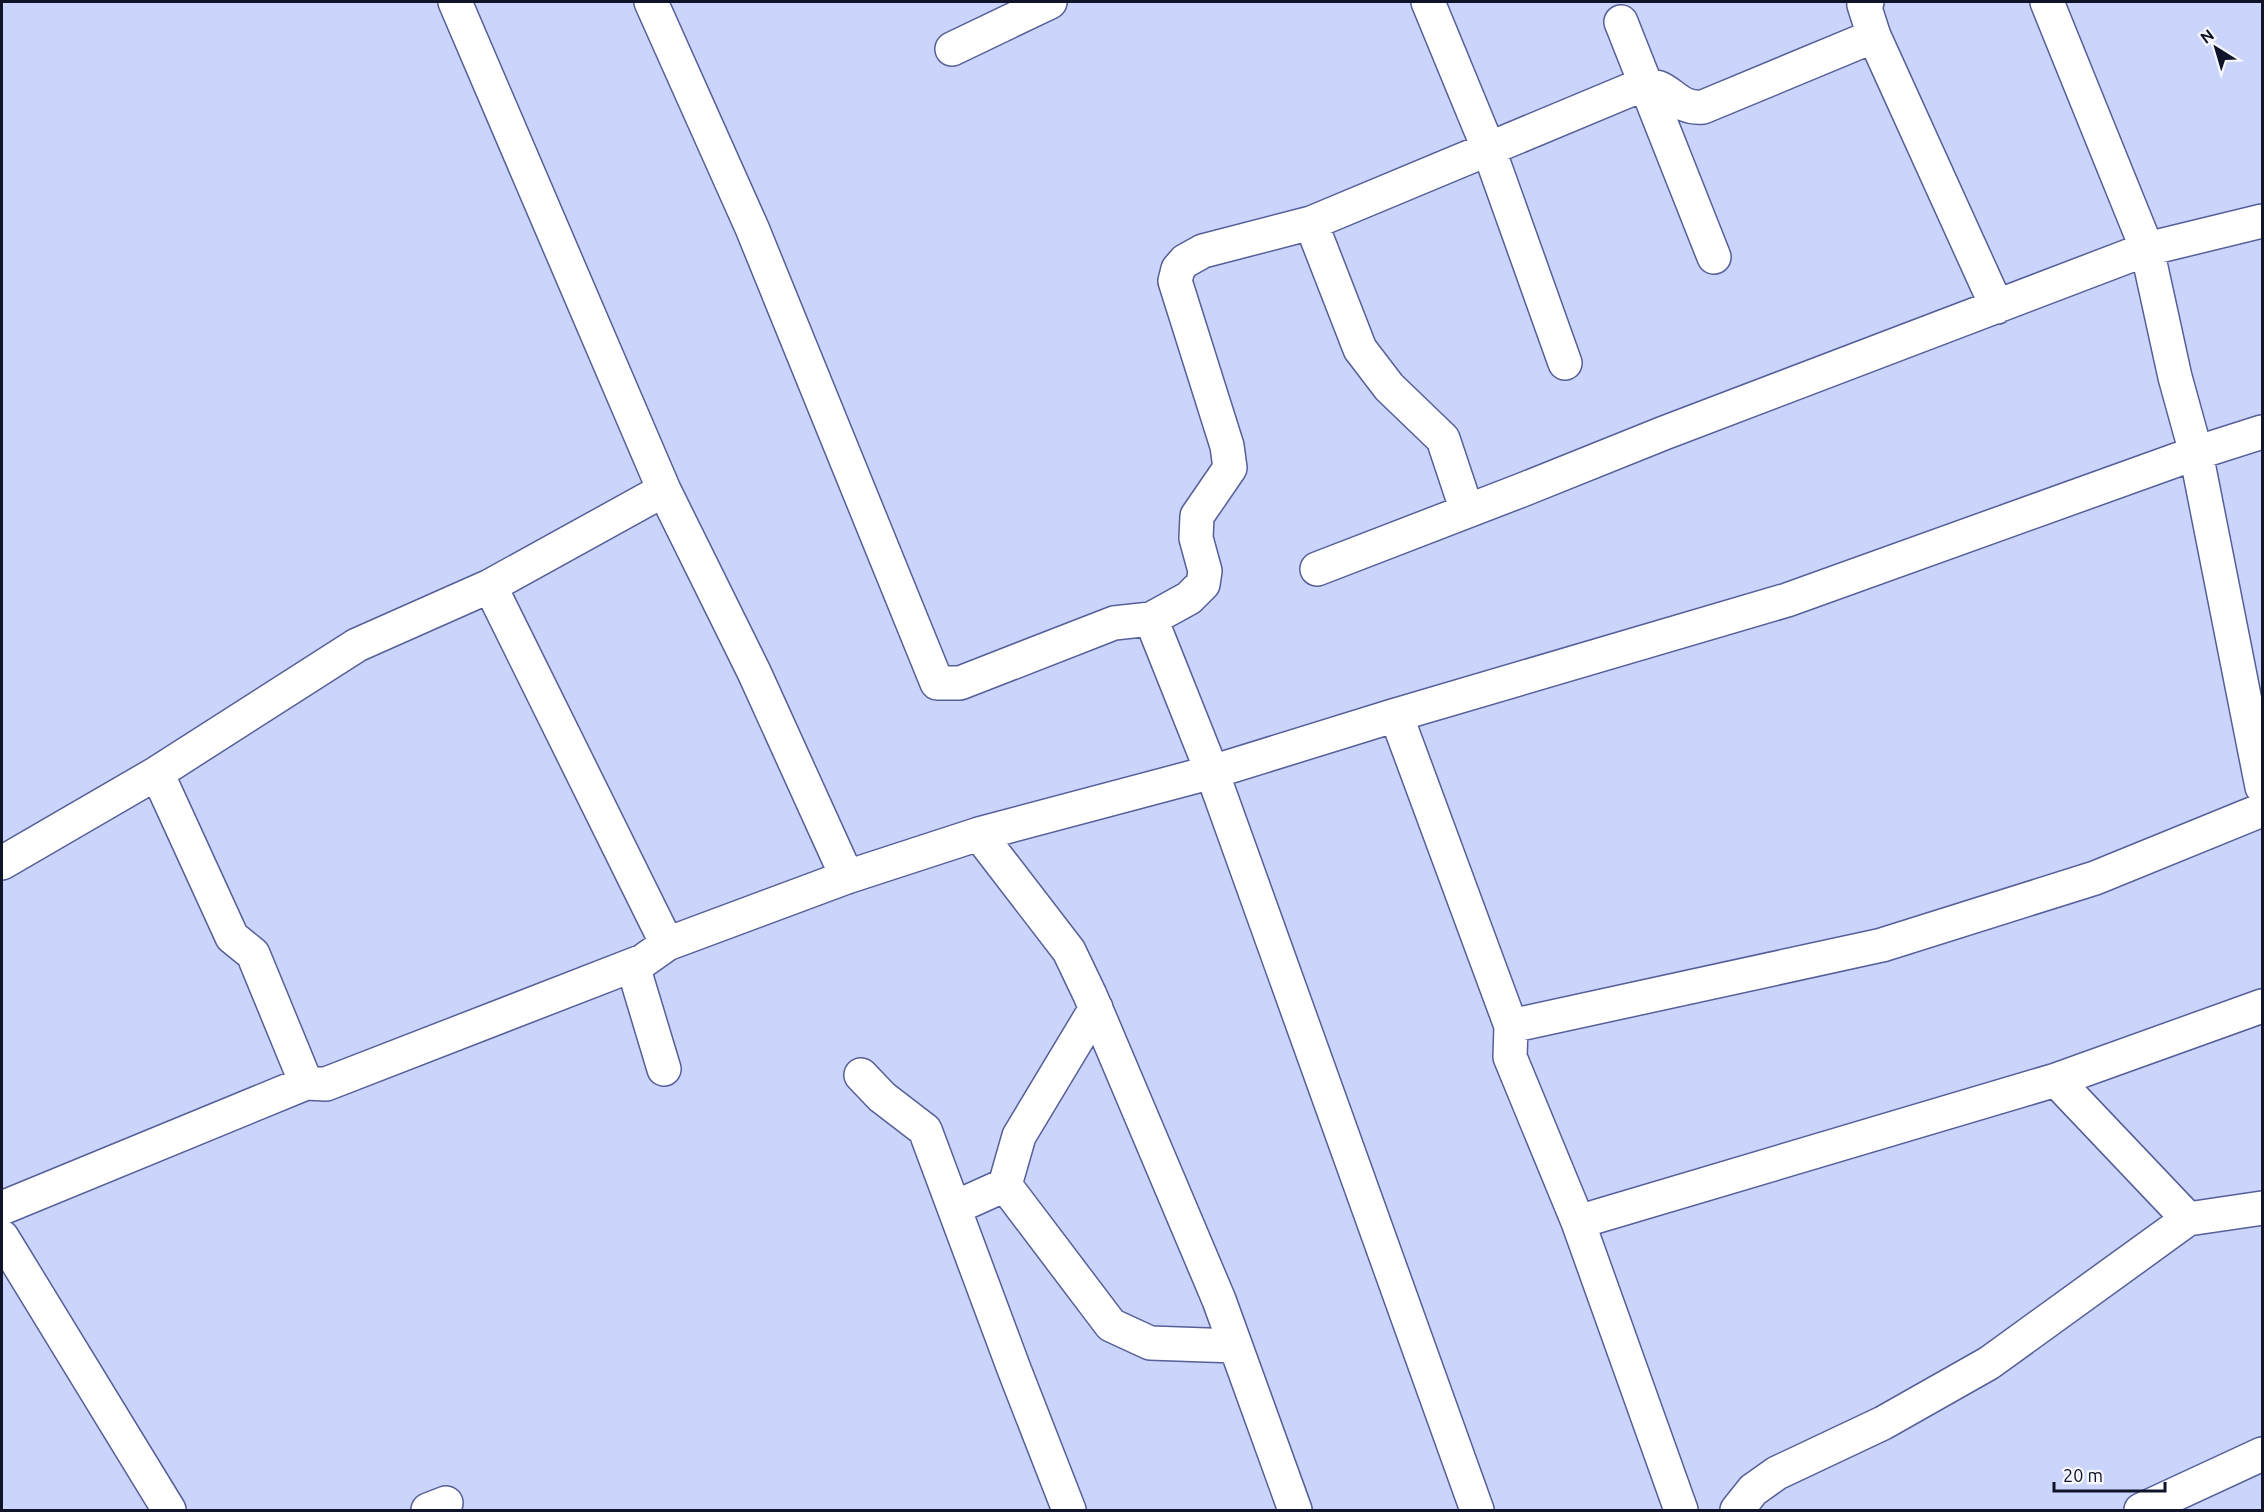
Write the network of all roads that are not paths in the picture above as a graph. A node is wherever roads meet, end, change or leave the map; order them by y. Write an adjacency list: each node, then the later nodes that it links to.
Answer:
1 (455, 2): 20 (street)
2 (651, 2): 24 (street)
3 (1050, 2): 9 (street)
4 (1428, 2): 11 (street)
5 (1867, 2): 8 (street)
6 (2047, 2): 14 (street)
7 (1621, 22): 10 (street)
8 (1874, 36): 10 (street); 16 (street)
9 (952, 49)
10 (1646, 85): 11 (street); 15 (street)
11 (1489, 150): 13 (street); 17 (street)
12 (2262, 221): 14 (street)
13 (1311, 223): 21 (street); 24 (street)
14 (2147, 249): 16 (street); 19 (street)
15 (1714, 257)
16 (1997, 307): 21 (street)
17 (1566, 363)
18 (2262, 432): 19 (street)
19 (2196, 453): 25 (street); 28 (street)
20 (664, 490): 23 (street); 32 (street)
21 (1467, 511): 22 (street)
22 (1317, 569)
23 (490, 586): 26 (street); 33 (street)
24 (1151, 619): 27 (street)
25 (1396, 715): 27 (street); 37 (street)
26 (157, 772): 31 (street); 41 (street)
27 (1212, 772): 30 (street); 54 (street)
28 (2262, 787)
29 (2262, 810): 37 (street)
30 (979, 834): 32 (street); 36 (street)
31 (2, 863)
32 (847, 877): 33 (street)
33 (667, 944): 34 (street)
34 (633, 966): 38 (street); 41 (street)
35 (2262, 1006): 40 (street)
36 (1096, 1008): 42 (street); 49 (street)
37 (1511, 1026): 47 (street)
38 (664, 1069)
39 (861, 1075): 44 (street)
40 (2056, 1080): 46 (street); 47 (street)
41 (306, 1083): 43 (street)
42 (1005, 1185): 44 (street); 49 (street)
43 (2, 1208)
44 (954, 1208): 52 (street)
45 (2262, 1208): 46 (street)
46 (2188, 1219): 56 (street)
47 (1578, 1222): 55 (street)
48 (2, 1238): 51 (street)
49 (1235, 1346): 53 (street)
50 (2262, 1454): 57 (street)
51 (169, 1510)
52 (1069, 1510)
53 (1295, 1510)
54 (1477, 1510)
55 (1681, 1510)
56 (1737, 1510)
57 (2141, 1510)

